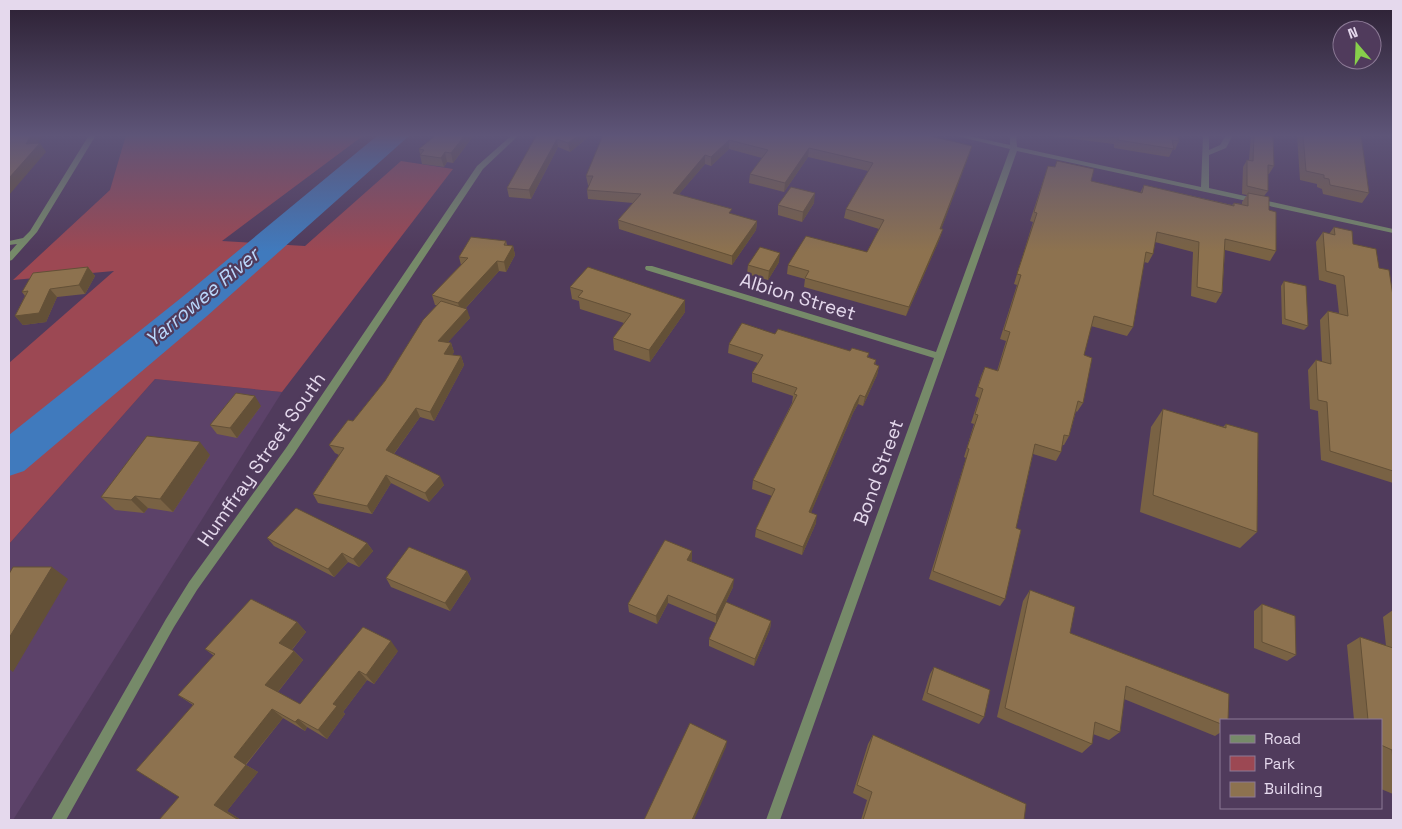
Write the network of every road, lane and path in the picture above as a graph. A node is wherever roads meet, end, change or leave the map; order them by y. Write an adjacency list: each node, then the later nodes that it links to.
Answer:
1 (69, 174): 8 (street)
2 (476, 174): 13 (street, Humffray Street South)
3 (1004, 174): 12 (street, Bond Street)
4 (1134, 174): 6 (street)
5 (1205, 174): 6 (street)
6 (1205, 189): 7 (street)
7 (1393, 232)
8 (27, 240): 9 (street); 10 (street)
9 (9, 243)
10 (9, 258)
11 (649, 268): 12 (street, Albion Street)
12 (937, 356): 14 (street, Bond Street)
13 (58, 820)
14 (773, 820)

